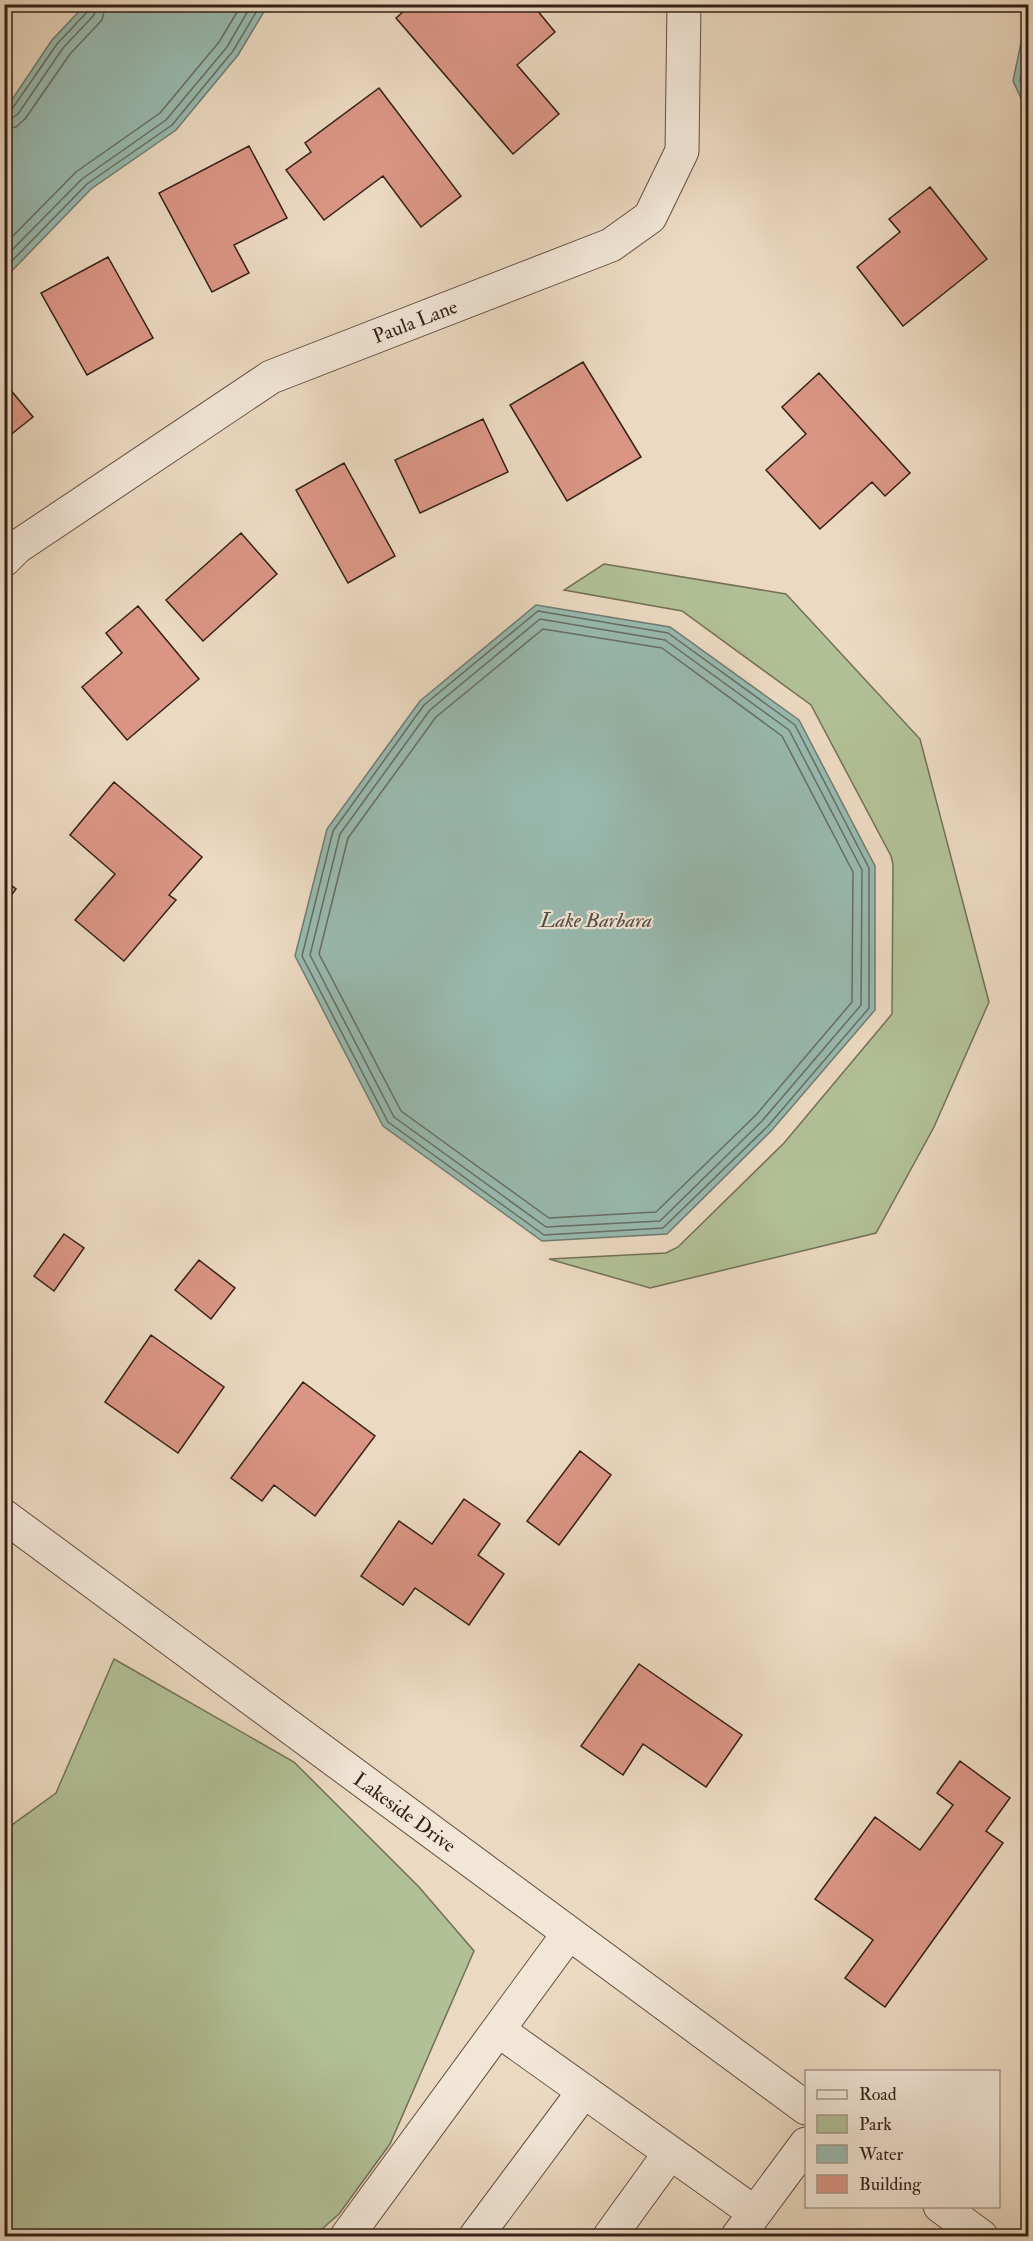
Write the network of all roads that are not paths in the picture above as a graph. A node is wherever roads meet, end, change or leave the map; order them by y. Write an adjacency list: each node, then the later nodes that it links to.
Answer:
1 (684, 4): 2 (street, Paula Lane)
2 (4, 560)
3 (4, 1516): 4 (street, Lakeside Drive)
4 (568, 1933): 5 (street); 7 (street, Lakeside Drive)
5 (498, 2030): 6 (street); 12 (street)
6 (584, 2091): 9 (street); 13 (street)
7 (805, 2107)
8 (805, 2147): 11 (street)
9 (670, 2152): 11 (street); 14 (street)
10 (943, 2208): 15 (street)
11 (747, 2225)
12 (347, 2236)
13 (476, 2236)
14 (610, 2236)
15 (981, 2236)

